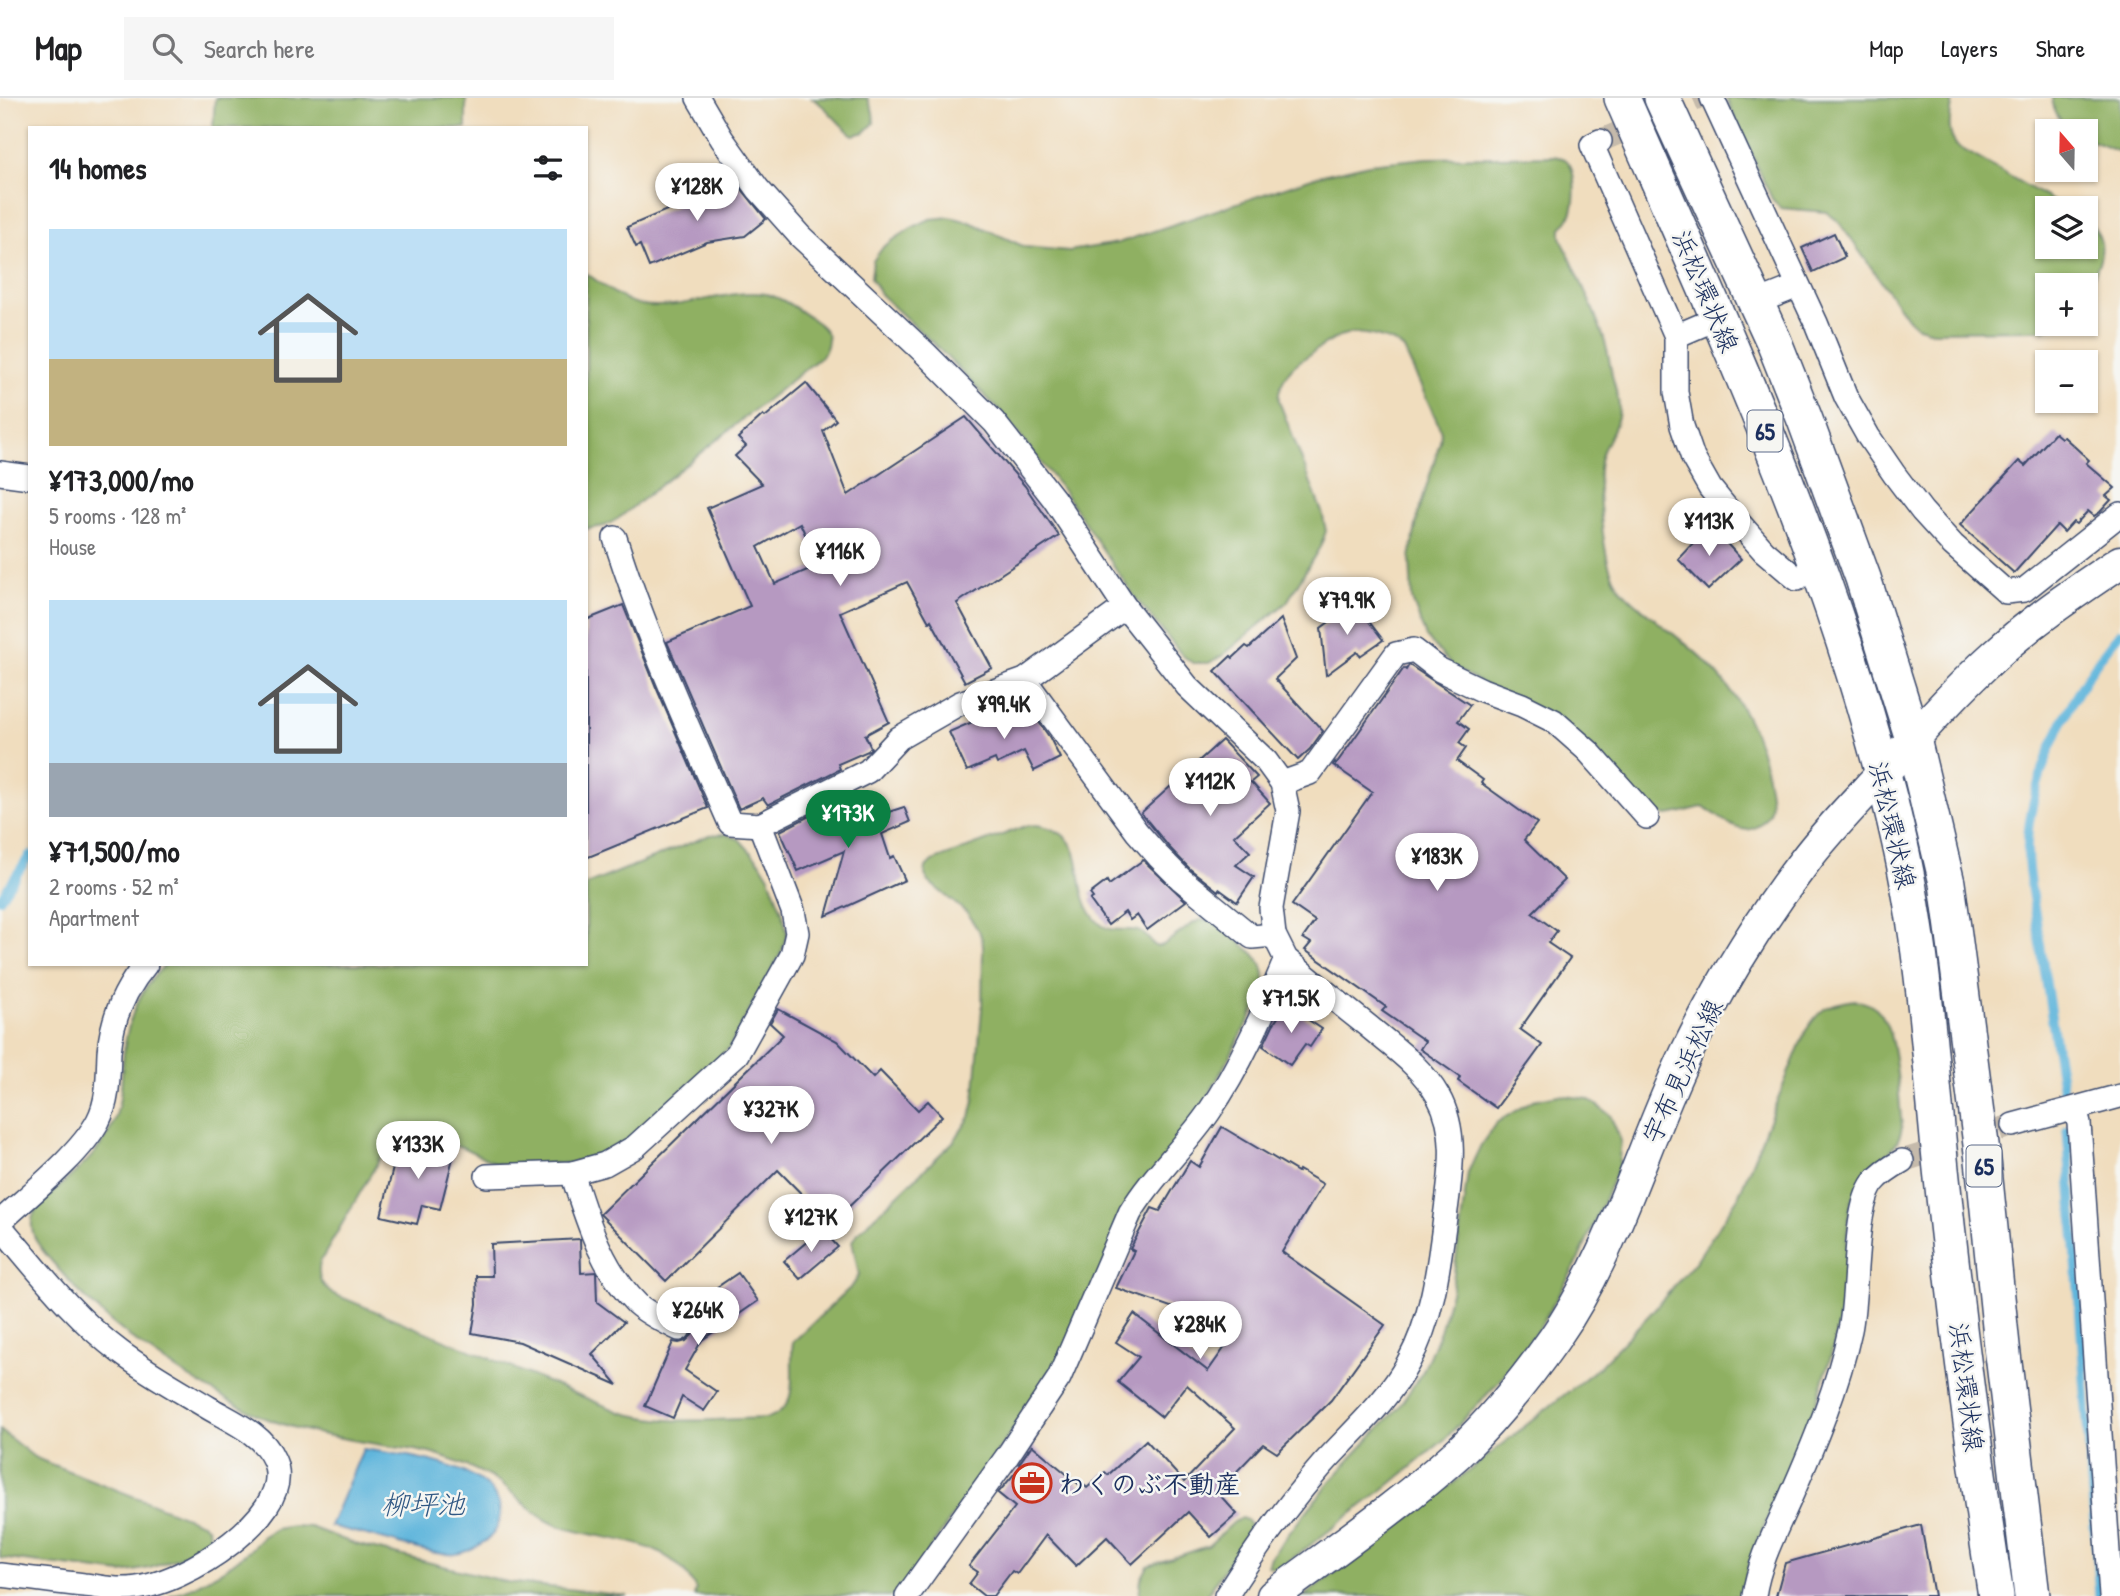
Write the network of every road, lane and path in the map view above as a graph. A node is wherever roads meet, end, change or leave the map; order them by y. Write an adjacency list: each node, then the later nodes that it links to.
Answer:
1 (698, 98): 16 (street)
2 (1622, 98): 8 (main road, 浜松環状線 / 65)
3 (1662, 98): 7 (main road, 浜松環状線 / 65)
4 (1712, 98): 6 (street)
5 (1600, 141): 9 (street)
6 (1798, 286): 7 (street); 12 (street)
7 (1755, 303): 18 (main road, 浜松環状線 / 65)
8 (1718, 318): 9 (street); 19 (main road, 浜松環状線 / 65)
9 (1676, 336): 15 (street)
10 (0, 473): 11 (street)
11 (28, 477)
12 (2120, 514)
13 (615, 538): 22 (street)
14 (2120, 562): 18 (main road, 宇布見浜松線)
15 (1797, 579)
16 (1125, 607): 17 (street); 20 (street)
17 (1025, 680): 22 (street); 23 (street)
18 (1913, 739): 19 (main road, 宇布見浜松線); 40 (main road, 浜松環状線 / 65)
19 (1882, 774): 37 (main road, 宇布見浜松線); 39 (main road, 浜松環状線 / 65)
20 (1282, 783): 21 (street); 23 (street)
21 (1647, 817)
22 (760, 825): 30 (street)
23 (1274, 935): 24 (street)
24 (1286, 959): 35 (street); 36 (street)
25 (144, 966): 32 (street)
26 (2120, 1096): 27 (street)
27 (2075, 1109): 28 (street); 41 (street)
28 (2013, 1125)
29 (1902, 1161): 38 (street)
30 (572, 1173): 31 (street); 33 (street)
31 (487, 1176)
32 (0, 1224): 34 (street)
33 (678, 1329)
34 (0, 1575)
35 (907, 1596)
36 (1226, 1596)
37 (1273, 1596)
38 (1754, 1596)
39 (1996, 1596)
40 (2032, 1596)
41 (2111, 1596)

